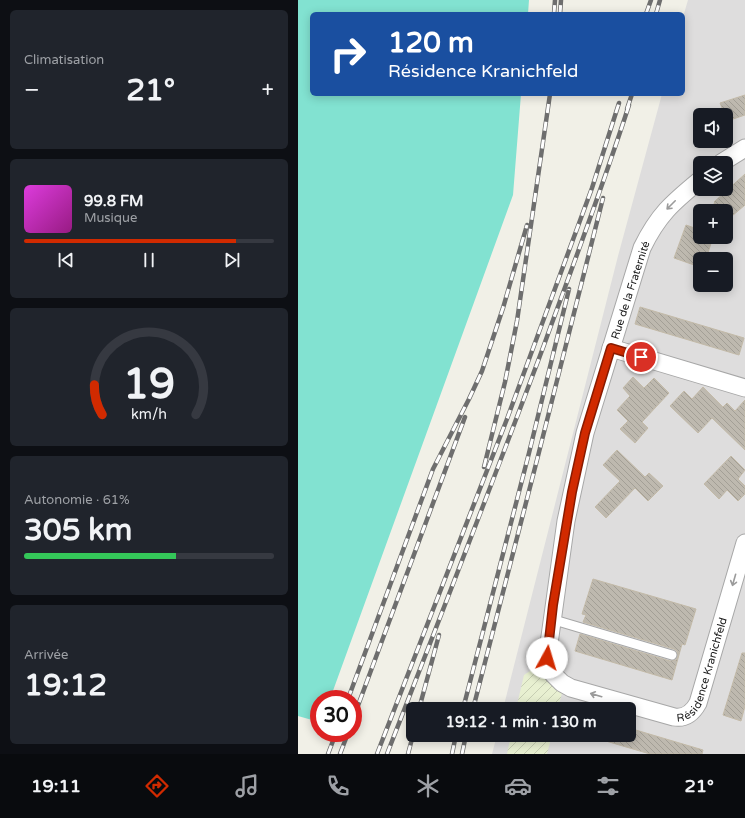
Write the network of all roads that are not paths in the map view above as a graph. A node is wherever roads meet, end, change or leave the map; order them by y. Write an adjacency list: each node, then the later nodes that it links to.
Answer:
1 (745, 148): 2 (street)
2 (732, 156)
3 (693, 186): 4 (street, Rue de la Fraternité, one-way to 4)
4 (611, 348): 5 (street); 7 (street, Résidence Kranichfeld)
5 (745, 388)
6 (745, 543): 7 (street, Résidence Kranichfeld, one-way to 7)
7 (551, 619): 8 (lane)
8 (672, 655)

